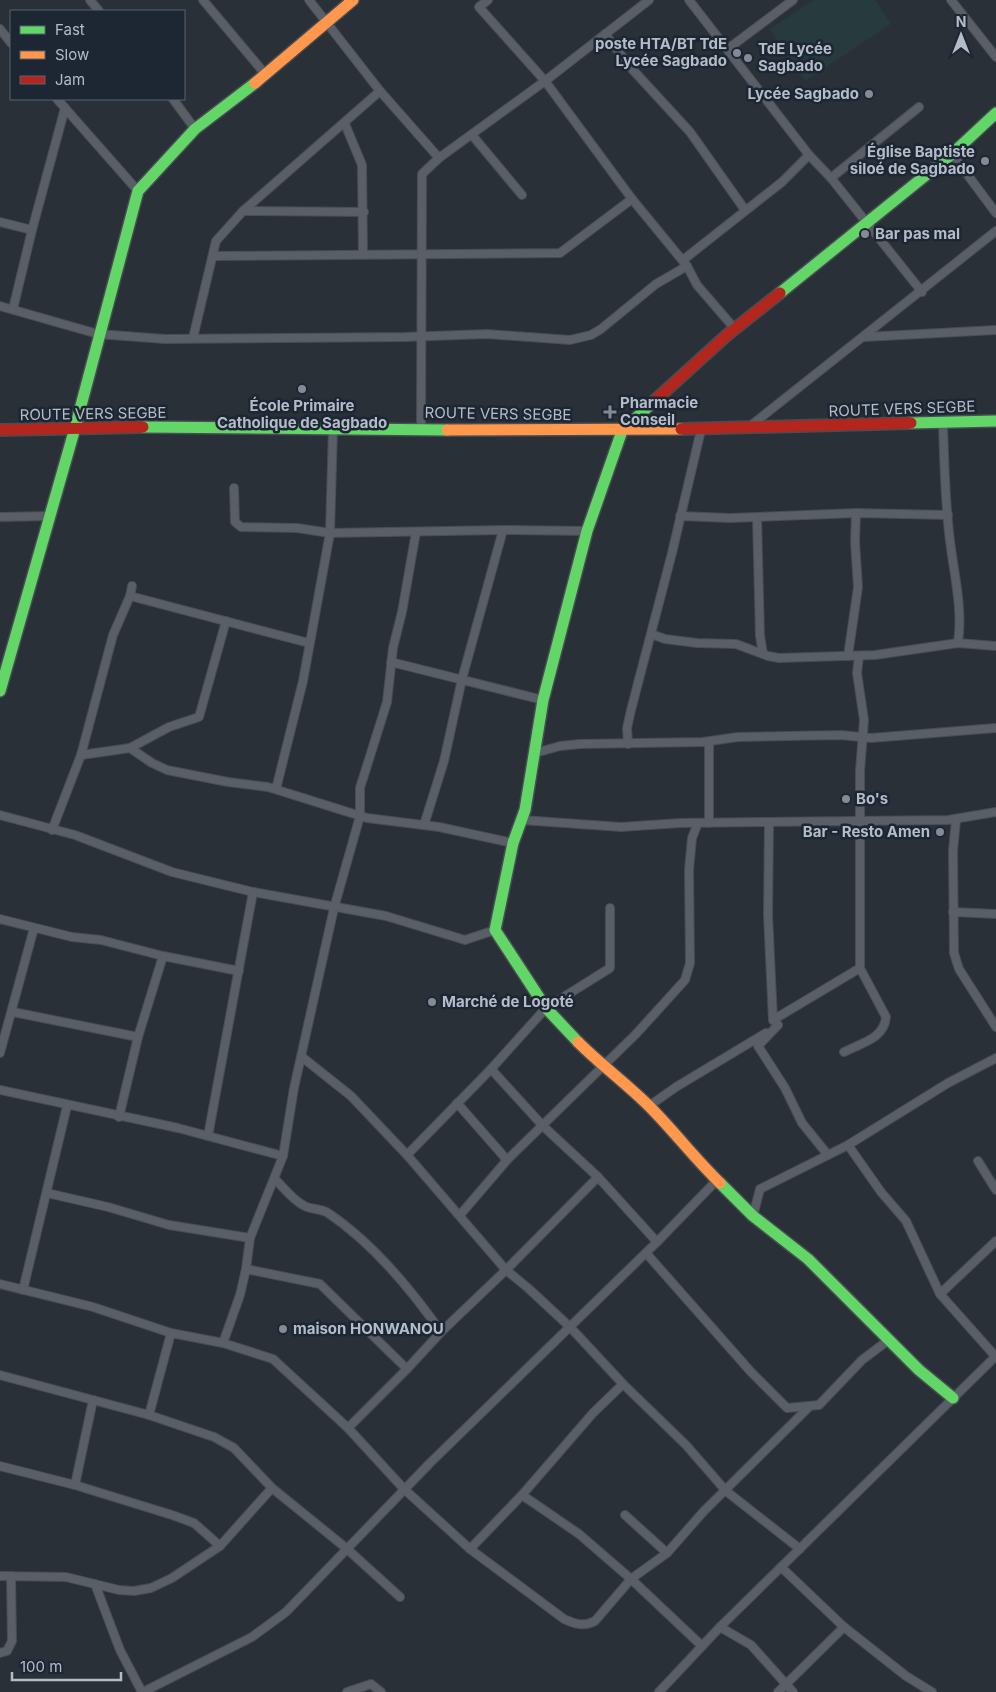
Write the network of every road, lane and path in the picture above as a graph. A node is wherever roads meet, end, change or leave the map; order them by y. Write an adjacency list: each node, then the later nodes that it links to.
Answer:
1 (90, 0): 10 (street)
2 (203, 0): 17 (street)
3 (309, 0): 11 (street)
4 (353, 0): 11 (street)
5 (488, 0): 18 (street)
6 (649, 0): 13 (street)
7 (689, 0): 15 (street)
8 (793, 0): 15 (street)
9 (951, 0): 16 (street)
10 (98, 10)
11 (327, 22): 17 (street); 19 (street)
12 (0, 29): 14 (street)
13 (605, 34): 18 (street); 35 (street)
14 (10, 42)
15 (729, 48): 29 (street)
16 (996, 57)
17 (266, 75): 26 (street)
18 (546, 81): 27 (street); 34 (street)
19 (380, 91): 25 (street); 30 (street)
20 (58, 100): 23 (street)
21 (174, 100): 26 (street)
22 (919, 107): 31 (street)
23 (65, 108): 32 (street); 41 (street)
24 (996, 113): 28 (street)
25 (345, 124): 36 (street); 37 (street)
26 (195, 128): 32 (street)
27 (472, 135): 30 (street); 33 (street)
28 (952, 154): 38 (street); 40 (street)
29 (809, 155): 31 (street); 35 (street)
30 (439, 158): 43 (street)
31 (831, 178): 40 (street)
32 (138, 191): 52 (street)
33 (522, 194)
34 (632, 199): 43 (street); 46 (street)
35 (745, 210): 46 (street)
36 (243, 211): 37 (street); 45 (street)
37 (364, 212): 44 (street)
38 (996, 213)
39 (0, 222): 41 (street)
40 (865, 223): 47 (street); 50 (street)
41 (32, 230): 49 (street)
42 (996, 231): 47 (street)
43 (422, 253): 44 (street); 53 (street)
44 (364, 254): 45 (street)
45 (213, 256): 55 (street)
46 (685, 263): 50 (street); 53 (street)
47 (922, 292): 54 (street)
48 (0, 306): 49 (street)
49 (13, 309): 52 (street)
50 (735, 329): 64 (street)
51 (996, 330): 54 (street)
52 (98, 334): 55 (street); 58 (street)
53 (422, 336): 55 (street); 60 (street)
54 (864, 337): 61 (street)
55 (193, 338)
56 (996, 420): 57 (street, ROUTE VERS SEGBE)
57 (943, 422): 61 (street, ROUTE VERS SEGBE); 69 (street)
58 (75, 428): 59 (street, ROUTE VERS SEGBE); 62 (street, ROUTE VERS SEGBE); 67 (street)
59 (332, 428): 60 (street, ROUTE VERS SEGBE); 75 (street)
60 (421, 428): 64 (street, ROUTE VERS SEGBE)
61 (747, 429): 63 (street, ROUTE VERS SEGBE)
62 (0, 430)
63 (701, 430): 64 (street, ROUTE VERS SEGBE); 68 (street)
64 (622, 431): 73 (street)
65 (234, 488): 75 (street)
66 (856, 513): 69 (street); 71 (street); 84 (street)
67 (49, 516): 70 (street); 88 (street)
68 (680, 516): 71 (street); 79 (street)
69 (948, 516): 81 (street)
70 (0, 517)
71 (758, 518): 83 (street)
72 (503, 530): 73 (street); 74 (street); 87 (street)
73 (587, 531): 89 (street)
74 (416, 532): 75 (street); 86 (street)
75 (330, 533): 80 (street)
76 (132, 586): 77 (street)
77 (130, 596): 78 (street); 96 (street)
78 (226, 621): 80 (street); 94 (street)
79 (651, 634): 83 (street); 93 (street)
80 (309, 643): 97 (street)
81 (958, 643): 82 (street); 85 (street)
82 (996, 646)
83 (763, 654): 84 (street)
84 (848, 656): 85 (street)
85 (859, 656): 91 (street)
86 (391, 662): 87 (street); 100 (street)
87 (462, 679): 89 (street); 107 (street)
88 (0, 691)
89 (543, 700): 95 (street)
90 (996, 728): 91 (street)
91 (862, 738): 92 (street); 103 (street)
92 (709, 742): 93 (street); 106 (street)
93 (628, 744): 95 (street)
94 (130, 748): 96 (street); 97 (street)
95 (535, 753): 101 (street)
96 (81, 755): 108 (street)
97 (276, 789): 100 (street)
98 (996, 812): 102 (street)
99 (0, 815): 108 (street)
100 (360, 816): 107 (street); 111 (street)
101 (522, 820): 105 (street); 109 (street)
102 (956, 820): 103 (street); 113 (street)
103 (860, 821): 104 (street); 119 (street)
104 (769, 822): 106 (street); 123 (street)
105 (698, 823): 106 (street); 130 (street)
106 (709, 823)
107 (424, 825): 109 (street)
108 (52, 830): 110 (street)
109 (513, 843): 117 (street)
110 (253, 892): 111 (street); 120 (street)
111 (334, 908): 117 (street); 128 (street)
112 (610, 908): 121 (street)
113 (952, 912): 114 (street); 124 (street)
114 (996, 914)
115 (0, 919): 116 (street)
116 (34, 928): 118 (street); 122 (street)
117 (495, 930): 121 (street)
118 (163, 956): 120 (street); 125 (street)
119 (860, 968): 123 (street); 126 (street)
120 (239, 971): 138 (street)
121 (546, 1008): 130 (street); 131 (street)
122 (13, 1012): 125 (street); 127 (street)
123 (775, 1023): 135 (street); 142 (street)
124 (996, 1027)
125 (138, 1038): 136 (street)
126 (844, 1052)
127 (0, 1053)
128 (302, 1058): 140 (street); 141 (street)
129 (996, 1058): 139 (street)
130 (602, 1066): 135 (street); 137 (street)
131 (491, 1069): 133 (street); 137 (street)
132 (0, 1090): 134 (street)
133 (457, 1103): 140 (street); 143 (street)
134 (67, 1106): 136 (street); 149 (street)
135 (649, 1106): 147 (street)
136 (120, 1118): 138 (street)
137 (544, 1126): 143 (street); 145 (street)
138 (208, 1136): 141 (street)
139 (848, 1145): 142 (street); 160 (street)
140 (407, 1155): 150 (street)
141 (283, 1156): 146 (street)
142 (828, 1156): 151 (street)
143 (507, 1160): 150 (street)
144 (978, 1161): 148 (street)
145 (598, 1178): 154 (street); 157 (street)
146 (275, 1179): 152 (street); 163 (street)
147 (718, 1180): 151 (street); 154 (street)
148 (996, 1190)
149 (47, 1193): 152 (street); 159 (street)
150 (460, 1215): 157 (street)
151 (753, 1216): 164 (street)
152 (250, 1238): 156 (street)
153 (996, 1241): 160 (street)
154 (657, 1242): 155 (street)
155 (646, 1253): 161 (street); 172 (street)
156 (246, 1269): 165 (street); 167 (street)
157 (506, 1270): 161 (street); 163 (street)
158 (0, 1284): 159 (street)
159 (23, 1290): 162 (street)
160 (940, 1294): 166 (street)
161 (570, 1327): 169 (street); 178 (street)
162 (171, 1332): 165 (street); 173 (street)
163 (441, 1332): 167 (street)
164 (890, 1339): 170 (street); 172 (street)
165 (223, 1343): 174 (street)
166 (996, 1356): 170 (street)
167 (407, 1370): 174 (street)
168 (0, 1375): 171 (street)
169 (623, 1384): 179 (street); 180 (street)
170 (953, 1398): 185 (street)
171 (93, 1400): 173 (street); 176 (street)
172 (809, 1407): 179 (street)
173 (149, 1415): 177 (street)
174 (348, 1428): 178 (street)
175 (0, 1466): 176 (street)
176 (76, 1485): 182 (street)
177 (272, 1488): 182 (street); 183 (street)
178 (404, 1489): 183 (street); 184 (street)
179 (726, 1490): 185 (street); 186 (street)
180 (522, 1494): 184 (street); 190 (street)
181 (625, 1515): 186 (street)
182 (220, 1546): 191 (street)
183 (346, 1548): 192 (street); 198 (street)
184 (470, 1549): 190 (street)
185 (800, 1549): 187 (street)
186 (667, 1553): 190 (street)
187 (781, 1567): 193 (street); 194 (street)
188 (0, 1576): 189 (street)
189 (12, 1576): 191 (street); 196 (street)
190 (631, 1579): 195 (street)
191 (95, 1584): 198 (street)
192 (400, 1597)
193 (720, 1627): 195 (street); 197 (street)
194 (844, 1627): 197 (street); 204 (street)
195 (702, 1646): 201 (street)
196 (0, 1653)
197 (787, 1684): 202 (street); 203 (street)
198 (143, 1692)
199 (347, 1692): 200 (street)
200 (380, 1692)
201 (659, 1692)
202 (778, 1692)
203 (793, 1692)
204 (932, 1692)

